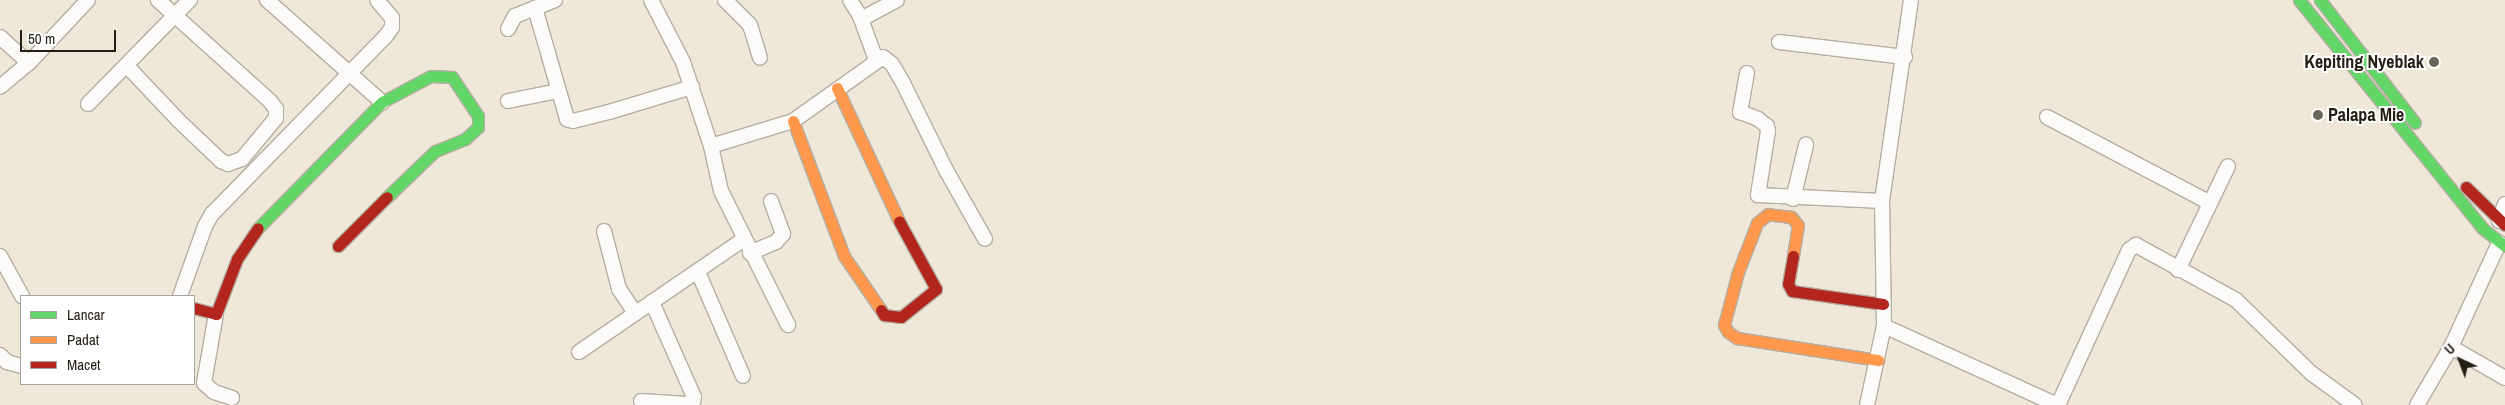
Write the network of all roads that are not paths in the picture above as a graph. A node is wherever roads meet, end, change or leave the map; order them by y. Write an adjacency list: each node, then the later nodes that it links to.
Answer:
1 (88, 0): 24 (street)
2 (158, 0): 15 (street)
3 (190, 0): 15 (street)
4 (267, 0): 27 (street)
5 (377, 0): 27 (street)
6 (555, 0): 14 (street)
7 (725, 0): 21 (street)
8 (850, 0): 16 (street)
9 (897, 0): 16 (street)
10 (1911, 0): 22 (street)
11 (2300, 0): 25 (street)
12 (2320, 0): 20 (street)
13 (657, 1): 30 (street)
14 (535, 8): 17 (street); 32 (street)
15 (175, 16): 26 (street); 26 (street)
16 (860, 16): 23 (street)
17 (508, 30)
18 (0, 38): 24 (street)
19 (1779, 42): 22 (street)
20 (2362, 54): 25 (street); 38 (street)
21 (760, 57)
22 (1905, 57): 45 (street)
23 (876, 60): 31 (street); 51 (street)
24 (29, 63): 29 (street)
25 (2350, 63): 42 (street)
26 (127, 66): 35 (street)
27 (349, 73): 34 (street); 59 (street)
28 (1747, 73): 43 (street)
29 (0, 87)
30 (692, 87): 32 (street); 40 (street)
31 (837, 88): 37 (street); 37 (street)
32 (558, 91): 33 (street)
33 (508, 101)
34 (382, 102): 53 (street); 64 (street)
35 (88, 104)
36 (2047, 117): 46 (street)
37 (793, 120): 40 (street)
38 (2422, 132)
39 (1806, 145): 43 (street)
40 (711, 146): 50 (street)
41 (2228, 166): 46 (street)
42 (2446, 182): 48 (street); 52 (street)
43 (1793, 198): 45 (street)
44 (771, 201): 54 (street)
45 (1882, 201): 61 (street)
46 (2210, 203): 56 (street)
47 (2505, 204): 48 (street)
48 (2502, 223)
49 (604, 231): 63 (street)
50 (744, 239): 54 (street); 57 (street)
51 (985, 239)
52 (2502, 245): 67 (street)
53 (338, 246)
54 (750, 253): 65 (street)
55 (0, 256): 58 (street)
56 (2178, 270): 77 (street); 78 (street)
57 (698, 272): 60 (street); 72 (street)
58 (21, 295)
59 (180, 295)
60 (652, 302): 63 (street); 75 (street)
61 (1883, 304): 66 (street); 70 (street)
62 (195, 308): 64 (street)
63 (635, 313): 68 (street)
64 (216, 314): 74 (street)
65 (788, 325)
66 (1884, 326): 70 (street); 77 (street)
67 (2451, 347): 73 (street); 79 (street)
68 (579, 352)
69 (0, 355): 71 (street)
70 (1878, 360): 76 (street)
71 (20, 366)
72 (743, 376)
73 (2505, 378)
74 (232, 398)
75 (641, 401)
76 (1867, 405)
77 (2057, 405)
78 (2355, 405)
79 (2417, 405)

